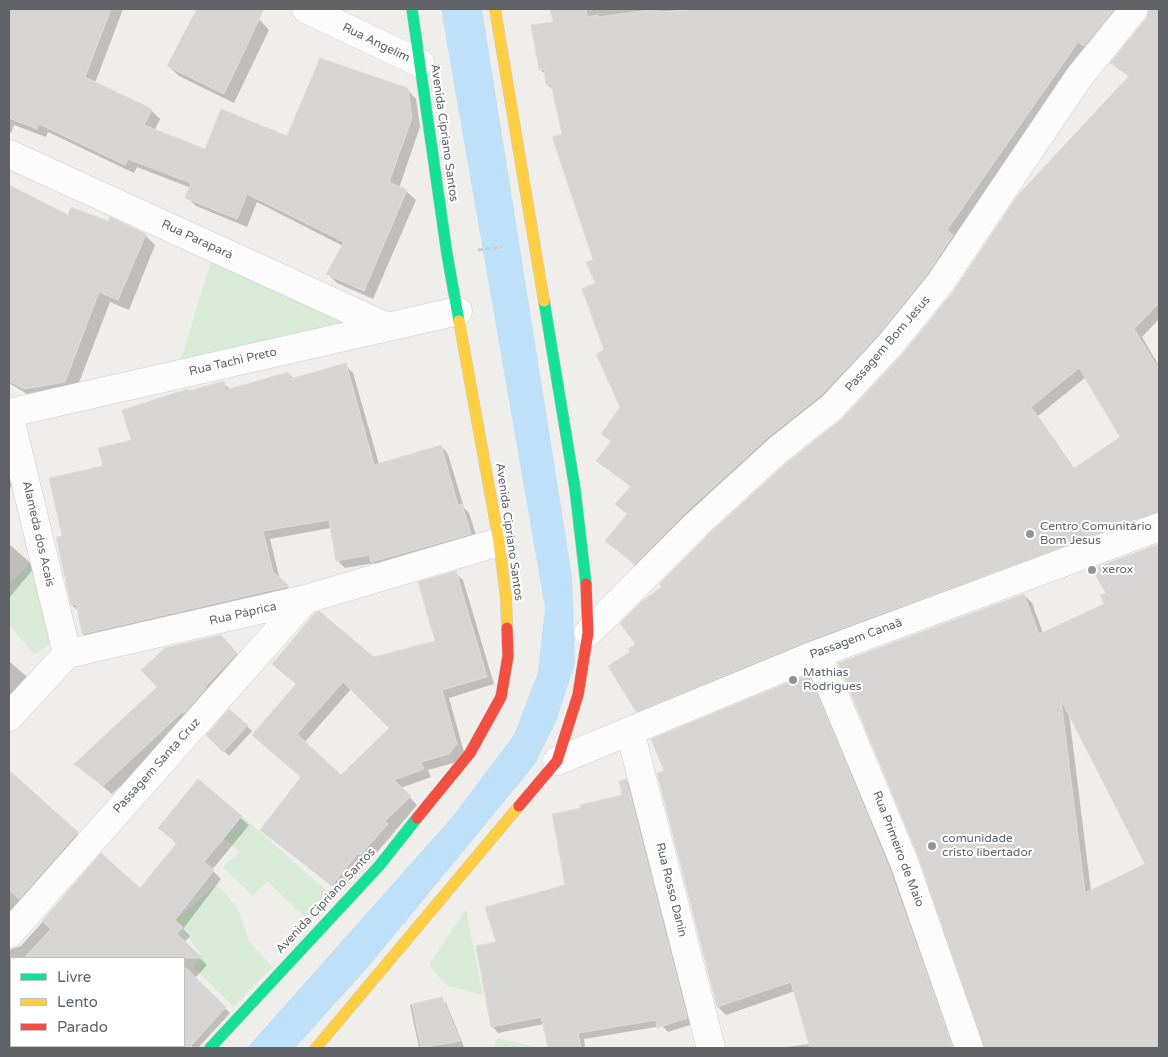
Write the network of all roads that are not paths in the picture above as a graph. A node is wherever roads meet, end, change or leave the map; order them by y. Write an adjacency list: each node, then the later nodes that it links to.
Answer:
1 (306, 9): 5 (street, Rua Angelim)
2 (412, 9): 5 (street, Avenida Cipriano Santos)
3 (495, 9): 13 (street)
4 (1134, 9): 13 (street, Passagem Bom Jesus)
5 (420, 63): 7 (street, Avenida Cipriano Santos)
6 (9, 154): 8 (street, Rua Parapará)
7 (458, 311): 8 (street, Rua Tachi Preto); 11 (street, Avenida Cipriano Santos)
8 (385, 326): 9 (street, Rua Tachi Preto)
9 (9, 414): 14 (street, Alameda dos Acais)
10 (1159, 527): 15 (street, Passagem Canaã)
11 (499, 542): 12 (street, Rua Páprica); 20 (street, Avenida Cipriano Santos)
12 (306, 599): 14 (street, Rua Páprica); 19 (street, Passagem Santa Cruz)
13 (588, 633): 18 (street)
14 (67, 654): 16 (street)
15 (817, 654): 17 (street, Passagem Canaã); 23 (street, Rua Primeiro de Maio)
16 (9, 717)
17 (630, 731): 18 (street, Passagem Canaã); 22 (street, Rua Rosso Danin)
18 (557, 761): 21 (street)
19 (9, 934)
20 (210, 1048)
21 (316, 1048)
22 (711, 1048)
23 (969, 1048)

